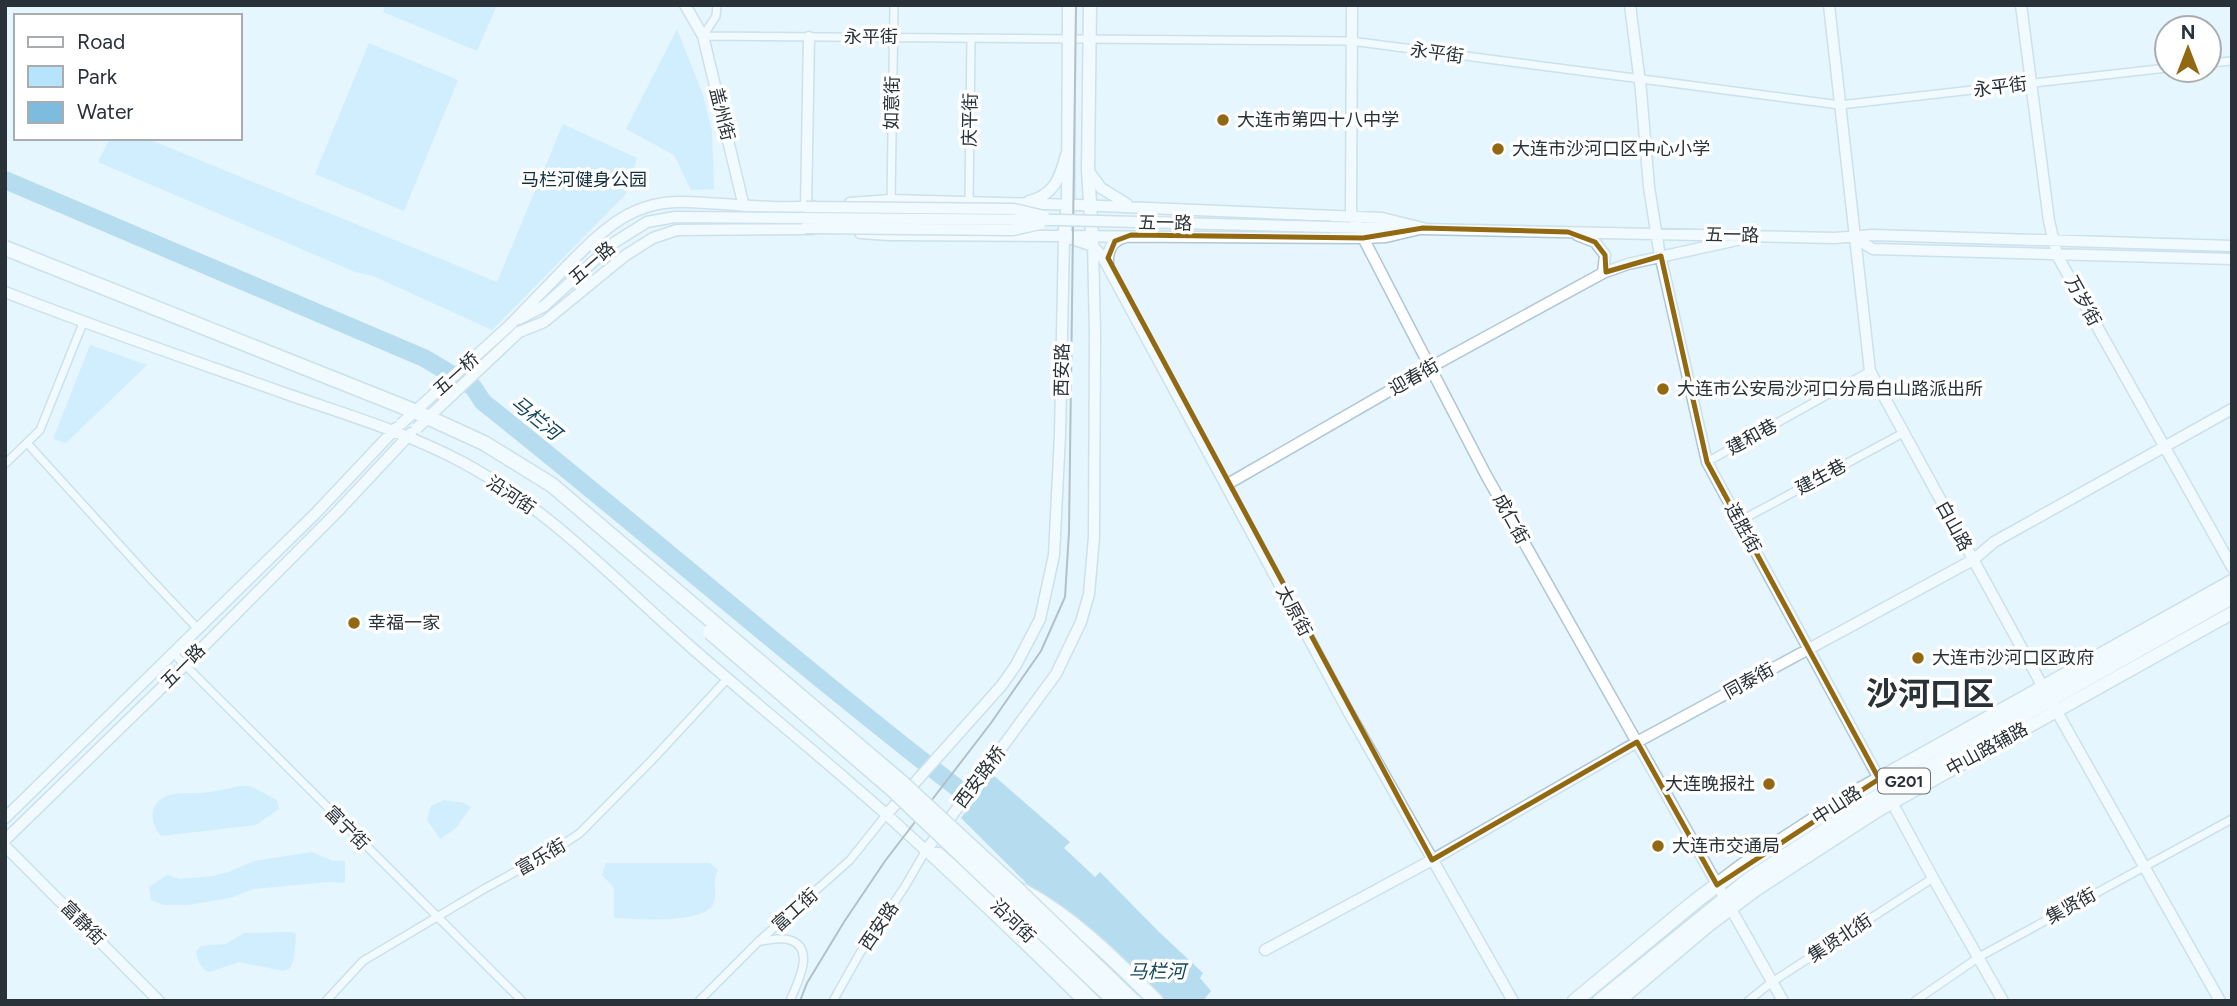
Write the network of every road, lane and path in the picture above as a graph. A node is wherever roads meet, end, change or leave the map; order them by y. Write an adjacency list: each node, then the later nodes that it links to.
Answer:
1 (685, 5): 10 (street, 盖州街)
2 (717, 5): 10 (street)
3 (894, 5): 12 (street, 如意街)
4 (1069, 5): 14 (main road, 西安路)
5 (1090, 5): 15 (main road)
6 (1352, 5): 16 (street, 成仁街)
7 (1630, 5): 18 (street, 连胜街)
8 (1829, 5): 20 (street, 白山路)
9 (2021, 5): 19 (street, 万岁街)
10 (703, 36): 11 (street, 永平街); 27 (street, 盖州街)
11 (808, 37): 12 (street, 永平街); 29 (street)
12 (893, 37): 13 (street, 永平街); 23 (street, 如意街)
13 (971, 38): 14 (street, 永平街); 24 (street, 庆平街)
14 (1069, 39): 15 (street, 永平街); 21 (main road, 西安路)
15 (1090, 39): 16 (street, 永平街); 22 (main road)
16 (1351, 41): 18 (street, 永平街); 34 (street, 成仁街)
17 (2153, 70): 19 (street, 永平街)
18 (1639, 79): 20 (street, 永平街); 36 (street, 连胜街)
19 (2031, 84): 20 (street, 永平街); 43 (street, 万岁街)
20 (1840, 105): 41 (street, 白山路)
21 (1069, 141): 25 (street); 26 (main road, 西安路)
22 (1088, 170): 28 (main road); 30 (street)
23 (891, 200): 24 (street); 29 (street)
24 (969, 202): 25 (street)
25 (1019, 204): 26 (street)
26 (1068, 205): 28 (street); 40 (main road, 西安路); 42 (street, 太原街)
27 (745, 206): 29 (street); 32 (street, 盖州街); 55 (street)
28 (1091, 206): 30 (street); 42 (main road)
29 (806, 207): 31 (street, bridge)
30 (1147, 208): 34 (street)
31 (1060, 220): 33 (street, bridge); 34 (street, 五一路, bridge); 55 (street, 五一路, bridge)
32 (747, 228): 33 (street); 55 (street)
33 (805, 228): 38 (street)
34 (1358, 228): 35 (street, 五一路); 37 (street); 56 (street, 成仁街)
35 (1568, 232): 36 (street, 五一路); 52 (street)
36 (1657, 234): 39 (street, 五一路); 47 (street, 连胜街)
37 (1131, 235): 42 (street); 51 (street)
38 (1010, 236): 40 (street); 50 (street)
39 (1758, 236): 41 (street, 五一路); 47 (street, 迎春街)
40 (1064, 237): 42 (street); 50 (street, 西安路)
41 (1855, 238): 43 (street, 五一路); 46 (street, 五一路); 57 (street, 白山路)
42 (1093, 241): 51 (street, 太原街); 80 (street, 西安路)
43 (2054, 241): 44 (street, 五一路); 46 (street, 万岁街)
44 (2232, 246)
45 (5, 248): 93 (highway, bridge)
46 (2057, 254): 49 (street, 五一路); 64 (street, 万岁街)
47 (1661, 256): 52 (street, 迎春街); 65 (street, 连胜街)
48 (5, 257): 108 (highway, bridge)
49 (2232, 259)
50 (1064, 265): 83 (street, 西安路)
51 (1108, 267): 67 (street, 太原街)
52 (1603, 273): 56 (street, 迎春街)
53 (5, 292): 54 (street, 沿河街)
54 (83, 323): 59 (street, 沿河街); 63 (street)
55 (515, 328): 59 (street, 五一桥, bridge); 60 (street, 五一桥, bridge)
56 (1429, 368): 67 (street, 迎春街); 81 (street, 成仁街)
57 (1870, 371): 61 (street, 白山路); 65 (street, 建和巷)
58 (2232, 410): 64 (street, 同泰街)
59 (397, 428): 62 (street, 沿河街); 74 (street, 五一路)
60 (417, 428): 62 (street, 五一路)
61 (1903, 433): 68 (street, 建生巷); 69 (street, 白山路)
62 (407, 438): 77 (street, 五一路); 78 (street, 沿河街)
63 (27, 443): 66 (street); 74 (street)
64 (2165, 447): 69 (street, 同泰街); 70 (street, 万岁街)
65 (1707, 462): 68 (street, 连胜街)
66 (5, 464)
67 (1226, 485): 89 (street, 太原街)
68 (1740, 521): 75 (street, 连胜街)
69 (1973, 560): 75 (street, 同泰街); 79 (street, 白山路)
70 (2232, 567)
71 (2232, 582): 79 (highway, 中山路 / G201)
72 (2232, 597): 79 (highway, 中山路 / G201)
73 (2232, 612): 79 (main road, 中山路辅路)
74 (198, 629): 76 (street, 五一路)
75 (1808, 649): 81 (street, 同泰街); 82 (street, 连胜街)
76 (173, 653): 77 (street, 富宁街); 84 (street, 五一路)
77 (185, 664): 86 (street, 五一路); 95 (street, 富宁街)
78 (729, 678): 83 (street, 沿河街); 95 (street, 富乐街)
79 (2049, 699): 82 (highway, 中山路 / G201); 82 (main road, 中山路辅路); 90 (street, 白山路)
80 (1010, 737): 88 (street, 西安路桥)
81 (1637, 742): 89 (street, 同泰街); 92 (street, 成仁街)
82 (1886, 791): 91 (street, 连胜街); 92 (highway, 中山路 / G201); 94 (highway, 中山路 / G201)
83 (886, 815): 88 (street, 沿河街); 96 (street, 富工街)
84 (5, 818)
85 (2232, 818): 90 (street, 集贤街)
86 (5, 840)
87 (5, 846): 100 (street, 富静街)
88 (925, 852): 105 (street, 西安路); 106 (street, 沿河街); 107 (street, 沿河街)
89 (1432, 860): 97 (street, 同泰街); 111 (street, 太原街)
90 (2144, 868): 98 (street, 集贤街); 119 (street, 白山路)
91 (1933, 878): 98 (street, 连胜街); 99 (street, 集贤北街)
92 (1717, 885): 94 (street, 成仁街); 112 (highway, 中山路 / G201)
93 (1015, 887): 109 (highway, bridge); 110 (highway, bridge)
94 (1728, 904): 99 (street, 成仁街); 113 (highway, 中山路 / G201); 114 (main road)
95 (438, 916): 101 (street, 富乐街); 102 (street, 富宁街)
96 (759, 941): 103 (street, 富工街); 104 (street)
97 (1265, 950)
98 (1979, 957): 117 (street, 集贤街); 118 (street, 连胜街)
99 (1772, 982): 115 (street, 集贤北街); 116 (street, 成仁街)
100 (159, 1001)
101 (326, 1001)
102 (522, 1001)
103 (699, 1001)
104 (790, 1001)
105 (833, 1001)
106 (1083, 1001)
107 (1095, 1001)
108 (1115, 1001)
109 (1133, 1001)
110 (1156, 1001)
111 (1513, 1001)
112 (1575, 1001)
113 (1600, 1001)
114 (1619, 1001)
115 (1748, 1001)
116 (1783, 1001)
117 (1915, 1001)
118 (2003, 1001)
119 (2220, 1001)

